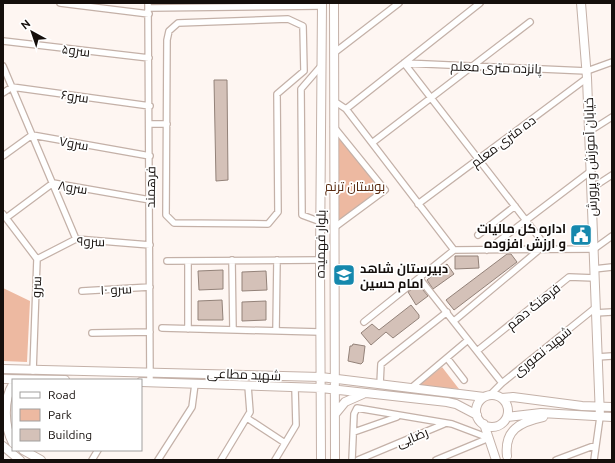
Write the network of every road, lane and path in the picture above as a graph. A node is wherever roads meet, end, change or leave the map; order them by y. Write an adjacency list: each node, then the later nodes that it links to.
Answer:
1 (60, 3): 7 (street)
2 (334, 3): 10 (street, بلوار فهمیده)
3 (399, 3): 10 (street)
4 (480, 3): 13 (street)
5 (581, 3): 17 (street, خیابان آموزش و پرورش)
6 (322, 4): 7 (street); 15 (street, بلوار فهمیده)
7 (148, 8): 11 (street, فرهمند)
8 (530, 22): 16 (street)
9 (3, 41): 11 (street, سرو۵)
10 (334, 53): 21 (street, بلوار فهمیده)
11 (149, 58): 22 (street, فرهمند)
12 (612, 62): 17 (street)
13 (404, 63): 16 (street, پانزده متری معلم); 20 (street); 23 (street)
14 (3, 66): 18 (street)
15 (321, 66): 43 (street, بلوار فهمیده); 43 (street)
16 (473, 66): 17 (street, پانزده متری معلم); 20 (street)
17 (587, 74): 28 (street, خیابان آموزش و پرورش); 33 (street, ده متری معلم)
18 (12, 87): 19 (street); 22 (street, سرو۶); 29 (street)
19 (3, 93)
20 (431, 98): 30 (street); 33 (street)
21 (334, 101): 23 (street); 27 (street, بلوار فهمیده)
22 (150, 106): 25 (street, فرهمند)
23 (346, 109): 30 (street)
24 (612, 117): 28 (street)
25 (150, 124): 26 (street); 32 (street, فرهمند)
26 (166, 124): 26 (street)
27 (334, 127): 44 (street, بلوار فهمیده); 44 (street)
28 (590, 131): 34 (street, خیابان آموزش و پرورش)
29 (32, 135): 31 (street); 32 (street, سرو۷); 36 (street)
30 (372, 143): 39 (street)
31 (3, 156)
32 (150, 156): 38 (street, فرهمند)
33 (479, 159): 39 (street, ده متری معلم); 40 (street)
34 (591, 171): 37 (street, خیابان آموزش و پرورش); 42 (street)
35 (612, 175): 37 (street)
36 (52, 183): 38 (street, سرو۸); 41 (street, سرو۸); 47 (street)
37 (592, 188): 49 (street, خیابان آموزش و پرورش)
38 (150, 200): 48 (street, فرهمند)
39 (418, 204): 50 (street)
40 (515, 206): 42 (street); 45 (street)
41 (5, 216): 54 (street, سرو)
42 (526, 220): 51 (street); 53 (street)
43 (321, 222): 57 (street, بلوار فهمیده)
44 (335, 227): 87 (street, بلوار فهمیده)
45 (478, 235)
46 (612, 236): 49 (street)
47 (76, 239): 48 (street, سرو۹); 54 (street, سرو۹)
48 (150, 245): 64 (street, فرهمند)
49 (594, 249): 53 (street); 61 (street, خیابان آموزش و پرورش)
50 (454, 250): 51 (street); 62 (street)
51 (487, 250): 52 (street)
52 (540, 250): 53 (street); 69 (street)
53 (548, 250)
54 (37, 259): 84 (street, سرو)
55 (232, 260): 56 (street); 59 (street); 73 (street)
56 (277, 260): 57 (street); 74 (street)
57 (320, 260): 76 (street, بلوار فهمیده)
58 (166, 261): 59 (street)
59 (188, 261): 72 (street)
60 (612, 268): 61 (street)
61 (594, 269): 63 (street, خیابان آموزش و پرورش)
62 (420, 278): 67 (street); 70 (street)
63 (595, 278): 66 (street, خیابان آموزش و پرورش); 79 (street, فرهنگ دهم)
64 (150, 287): 65 (street, سرو ۱۰); 75 (street, فرهمند)
65 (82, 291)
66 (595, 310): 68 (street); 81 (street, خیابان آموزش و پرورش); 92 (street, شهید نصوری)
67 (446, 312): 69 (street); 94 (street)
68 (612, 312)
69 (454, 321): 78 (street)
70 (364, 322)
71 (162, 328): 72 (street)
72 (188, 328): 73 (street)
73 (233, 330): 74 (street)
74 (276, 331): 76 (street)
75 (150, 332): 77 (street); 85 (street, فرهمند)
76 (320, 332): 86 (street, بلوار فهمیده)
77 (92, 333)
78 (468, 340): 79 (street); 82 (street)
79 (477, 351): 92 (street)
80 (612, 356): 81 (street)
81 (597, 357): 104 (street, خیابان آموزش و پرورش)
82 (447, 358): 89 (street); 99 (street)
83 (3, 369): 84 (street, شهید مطاعی)
84 (33, 371): 85 (street, شهید مطاعی)
85 (150, 372): 86 (street, شهید مطاعی); 91 (street, فرهمند)
86 (321, 376): 87 (street, شهید مطاعی); 98 (street, بلوار فهمیده)
87 (336, 378): 94 (street, شهید مطاعی); 100 (street, بلوار فهمیده)
88 (3, 379): 95 (street)
89 (464, 380)
90 (142, 382): 91 (street, شهید مطاعی)
91 (150, 382): 93 (street, شهید مطاعی)
92 (502, 383): 102 (street, شهید نصوری)
93 (195, 384): 96 (street, شهید مطاعی); 128 (street)
94 (380, 384): 99 (street, شهید مطاعی)
95 (11, 385): 118 (street)
96 (248, 386): 97 (street, شهید مطاعی); 111 (street)
97 (295, 388): 98 (street, شهید مطاعی); 119 (street)
98 (321, 388): 100 (street, شهید مطاعی); 131 (street, بلوار فهمیده)
99 (411, 388): 102 (street, شهید مطاعی)
100 (336, 390): 101 (street, شهید مطاعی); 112 (street, بلوار فهمیده)
101 (366, 393): 107 (street, شهید مطاعی); 112 (street)
102 (487, 396): 103 (street); 107 (street)
103 (502, 398): 104 (street); 113 (street)
104 (599, 407): 105 (street); 109 (street, خیابان آموزش و پرورش)
105 (612, 407)
106 (556, 414): 109 (street); 113 (street); 124 (street)
107 (477, 415): 115 (street)
108 (398, 416): 114 (street); 116 (street); 116 (street)
109 (600, 417): 110 (street); 120 (street)
110 (612, 417)
111 (247, 418): 119 (street); 129 (street)
112 (336, 418): 132 (street, بلوار فهمیده)
113 (505, 420): 115 (street); 124 (street)
114 (445, 424): 117 (street); 134 (street, رضایی)
115 (484, 424): 117 (street)
116 (354, 432): 133 (street)
117 (488, 438): 135 (street); 136 (street)
118 (12, 441)
119 (285, 443): 130 (street)
120 (596, 444): 137 (street); 138 (street)
121 (3, 446): 125 (street)
122 (97, 451): 127 (street)
123 (32, 452): 126 (street)
124 (508, 458)
125 (20, 460)
126 (41, 460)
127 (92, 460)
128 (158, 460)
129 (221, 460)
130 (275, 460)
131 (321, 460)
132 (335, 460)
133 (352, 460)
134 (358, 460)
135 (436, 460)
136 (496, 460)
137 (556, 460)
138 (594, 460)

